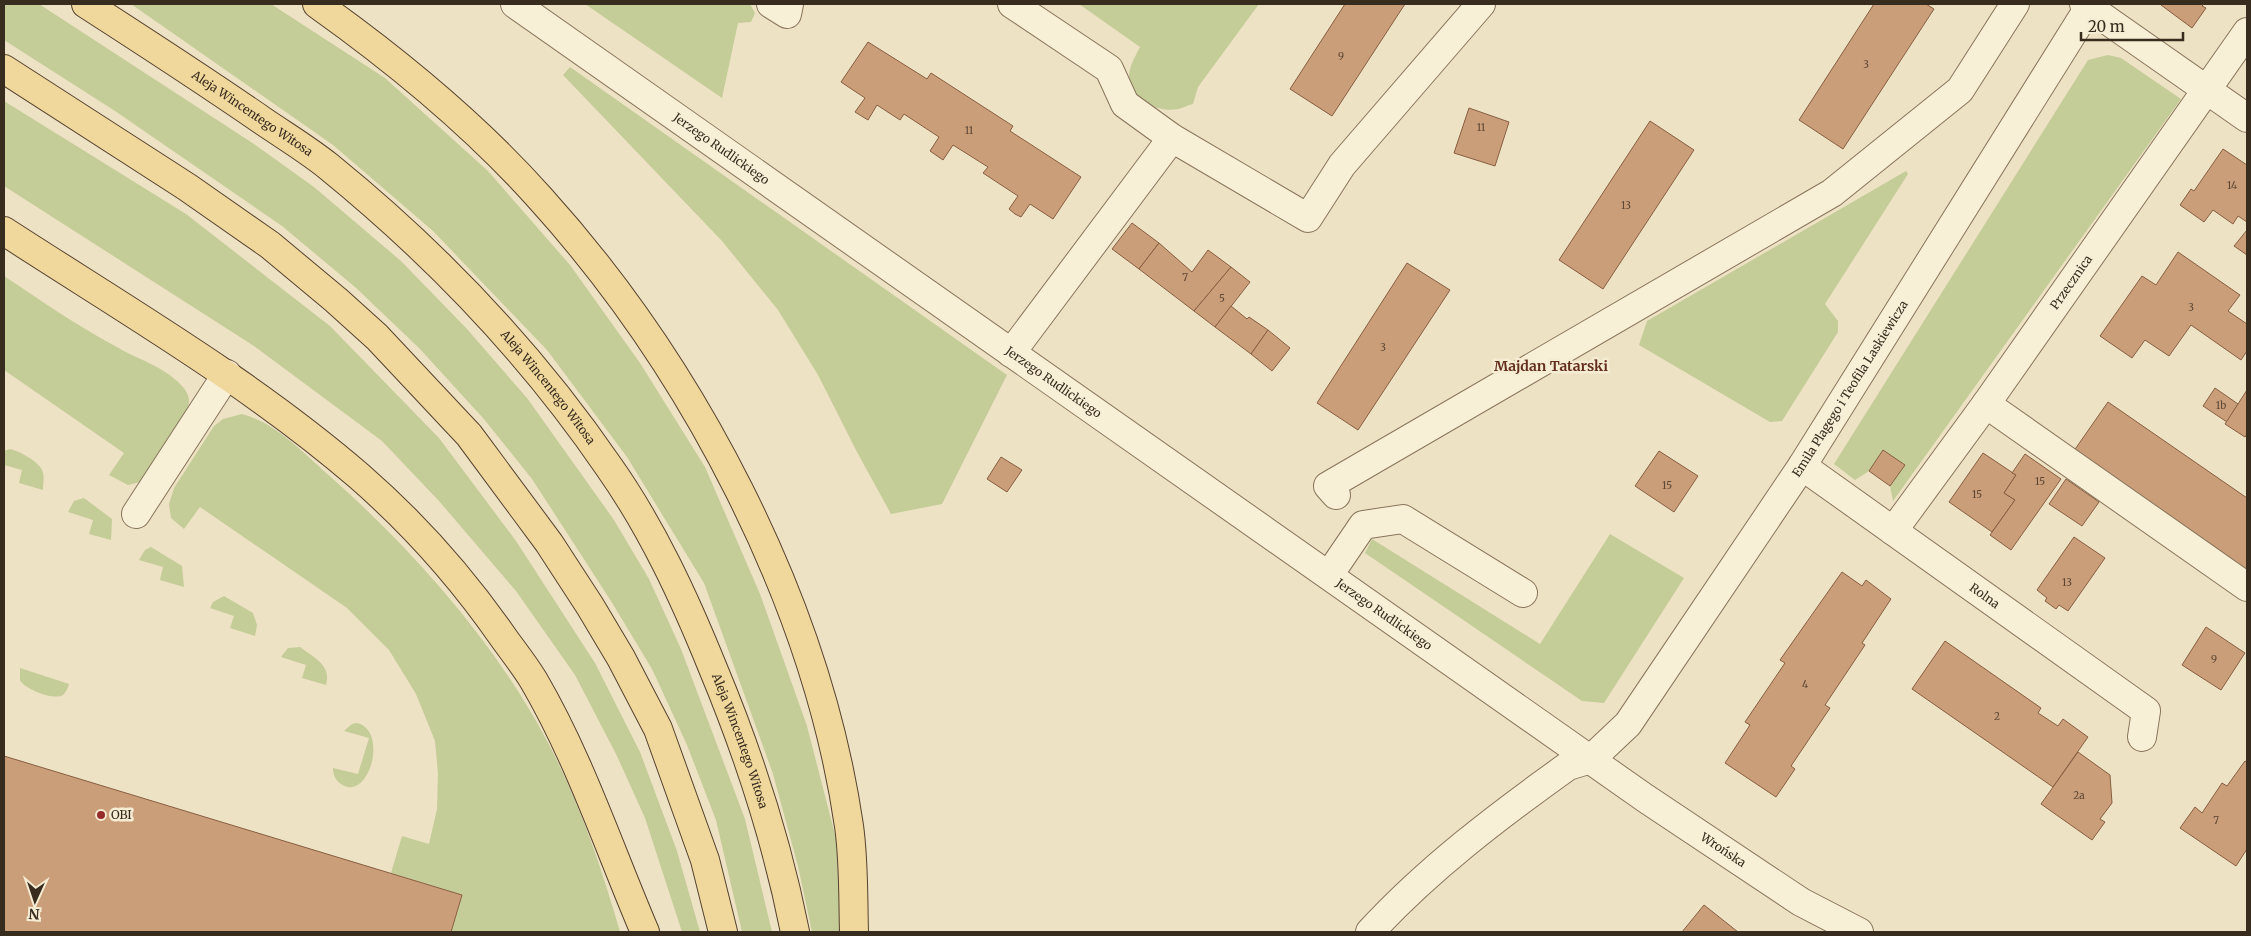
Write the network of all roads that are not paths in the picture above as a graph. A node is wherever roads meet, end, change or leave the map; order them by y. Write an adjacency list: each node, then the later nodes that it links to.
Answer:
1 (86, 4): 33 (main road, Aleja Wincentego Witosa)
2 (317, 4): 28 (main road)
3 (516, 4): 16 (street, Jerzego Rudlickiego)
4 (771, 4): 5 (street)
5 (789, 4)
6 (1012, 4): 14 (street)
7 (1481, 4): 14 (street)
8 (2015, 4): 20 (street)
9 (2088, 5): 12 (street); 19 (street, Emila Plagego i Teofila Laskiewicza)
10 (2247, 32): 12 (street, Przecznica)
11 (4, 69): 32 (main road)
12 (2206, 89): 13 (street); 18 (street, Przecznica)
13 (2247, 118)
14 (1172, 138): 16 (street)
15 (4, 231): 17 (main road)
16 (1011, 353): 23 (street, Jerzego Rudlickiego)
17 (227, 374): 21 (street); 29 (main road)
18 (1986, 404): 22 (street, Przecznica); 24 (street)
19 (1802, 466): 22 (street, Rolna); 27 (street, Emila Plagego i Teofila Laskiewicza)
20 (1336, 495)
21 (136, 514)
22 (1893, 531): 26 (street, Rolna)
23 (1329, 576): 25 (street); 27 (street, Jerzego Rudlickiego)
24 (2247, 588)
25 (1523, 593)
26 (2142, 737)
27 (1591, 759): 36 (street); 37 (street, Wrońska)
28 (850, 829): 34 (main road); 35 (street)
29 (618, 868): 30 (street); 31 (main road)
30 (634, 932)
31 (645, 932)
32 (723, 932)
33 (795, 932)
34 (854, 932)
35 (868, 932)
36 (1370, 932)
37 (1859, 932)

